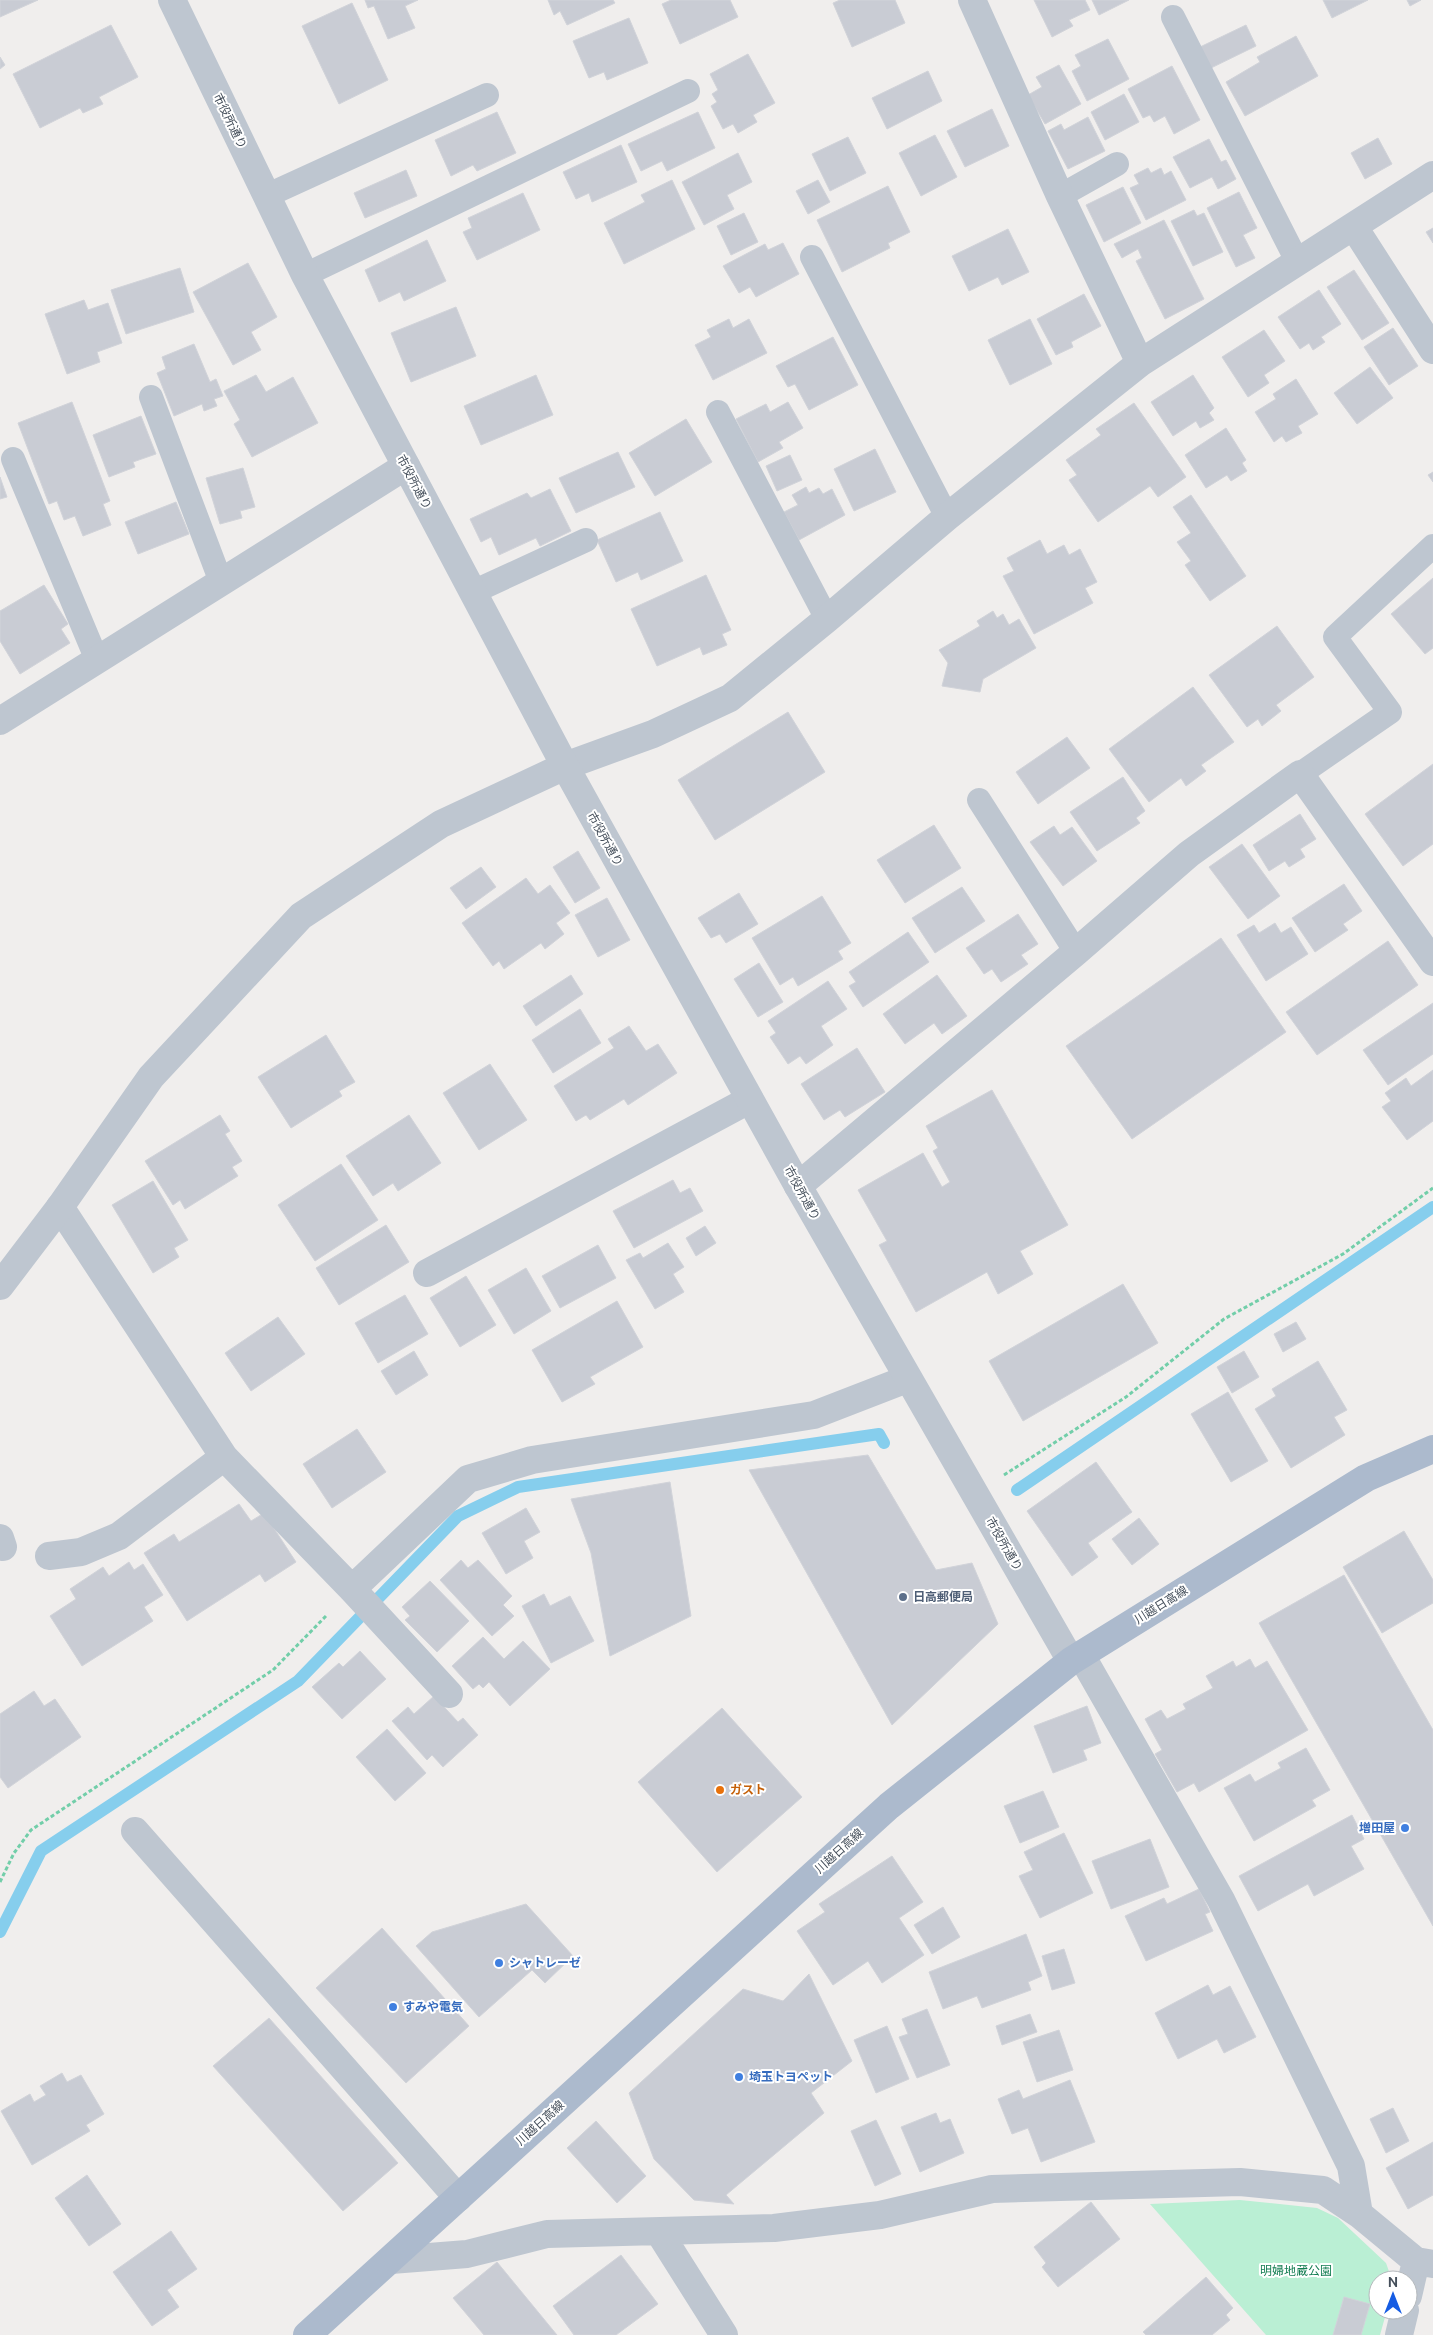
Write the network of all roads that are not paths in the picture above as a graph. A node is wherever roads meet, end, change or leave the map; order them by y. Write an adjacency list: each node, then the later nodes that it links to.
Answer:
1 (172, 0): 8 (street, 市役所通り)
2 (972, 0): 9 (street)
3 (1173, 17): 12 (lane)
4 (688, 91): 13 (lane)
5 (487, 95): 8 (lane)
6 (1117, 164): 9 (lane)
7 (1433, 174): 10 (street)
8 (266, 196): 13 (street, 市役所通り)
9 (1060, 196): 15 (street)
10 (1354, 227): 12 (street); 14 (street)
11 (812, 257): 20 (lane)
12 (1298, 263): 15 (street)
13 (305, 275): 19 (street, 市役所通り)
14 (1433, 350)
15 (1140, 364): 20 (street)
16 (151, 397): 23 (lane)
17 (718, 412): 25 (lane)
18 (13, 459): 26 (lane)
19 (406, 466): 23 (street); 24 (street, 市役所通り)
20 (947, 517): 25 (street)
21 (586, 540): 24 (lane)
22 (1433, 546): 29 (lane)
23 (221, 582): 26 (street)
24 (473, 592): 28 (street, 市役所通り)
25 (828, 619): 28 (street)
26 (96, 660): 27 (street)
27 (0, 721)
28 (566, 766): 33 (street, 市役所通り); 35 (street)
29 (1300, 774): 31 (street); 32 (street)
30 (979, 800): 31 (lane)
31 (1076, 952): 34 (street)
32 (1433, 962)
33 (749, 1100): 34 (street, 市役所通り); 36 (street)
34 (798, 1186): 38 (street, 市役所通り)
35 (60, 1207): 37 (street); 40 (street)
36 (427, 1273)
37 (0, 1286)
38 (907, 1379): 42 (street); 43 (street, 市役所通り)
39 (1433, 1449): 43 (main road, 川越日高線)
40 (224, 1457): 41 (street); 42 (street)
41 (49, 1556)
42 (352, 1590): 44 (street)
43 (1076, 1658): 46 (main road, 川越日高線); 47 (street, 市役所通り)
44 (448, 1694)
45 (135, 1831): 46 (street)
46 (458, 2198): 49 (main road, 川越日高線)
47 (1359, 2214): 48 (street); 50 (street)
48 (659, 2232): 49 (street); 54 (street)
49 (391, 2260): 53 (main road, 川越日高線)
50 (1424, 2262): 51 (street)
51 (1418, 2275)
52 (1403, 2320): 55 (street)
53 (307, 2335)
54 (724, 2335)
55 (1399, 2335)

